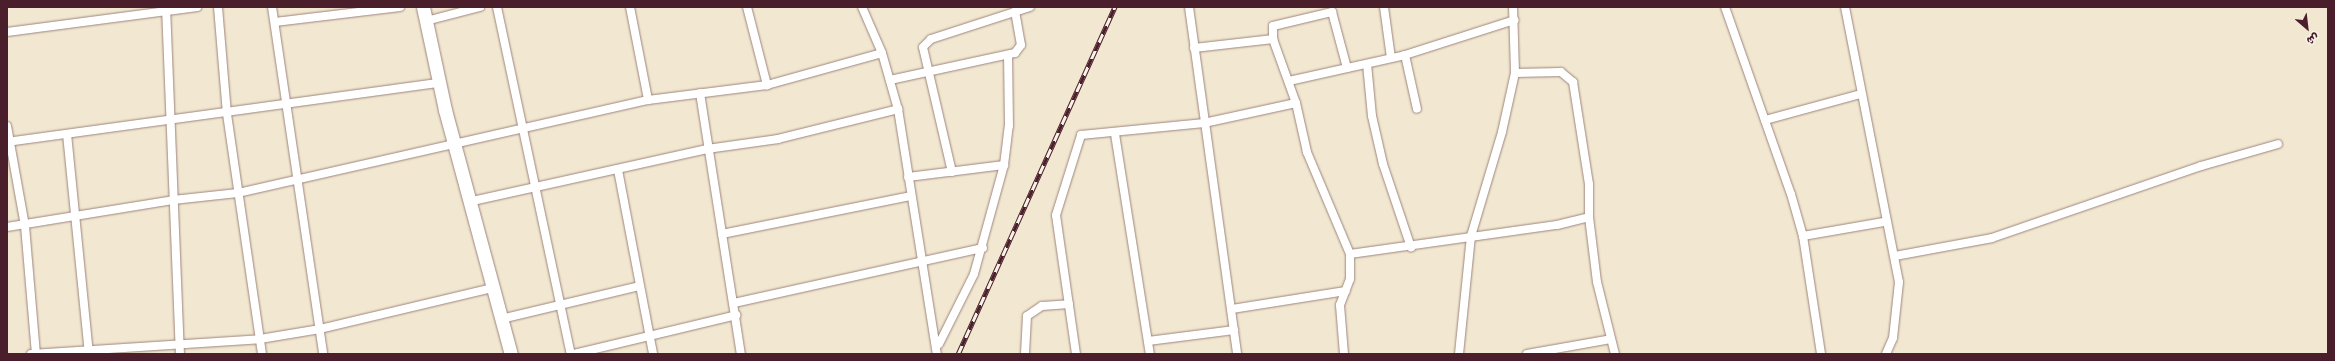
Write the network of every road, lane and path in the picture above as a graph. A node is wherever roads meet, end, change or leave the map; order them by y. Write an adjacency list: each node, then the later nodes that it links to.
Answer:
1 (196, 7): 17 (street)
2 (218, 7): 44 (street)
3 (272, 7): 21 (street)
4 (400, 7): 21 (street)
5 (423, 7): 20 (main road)
6 (480, 7): 20 (street)
7 (497, 7): 49 (street)
8 (630, 7): 39 (street)
9 (747, 7): 36 (street)
10 (862, 7): 25 (street)
11 (1030, 7): 18 (street)
12 (1189, 7): 24 (street)
13 (1384, 7): 28 (street)
14 (1513, 7): 19 (street)
15 (1725, 7): 45 (street)
16 (1845, 7): 38 (street)
17 (166, 10): 22 (street); 46 (street)
18 (1015, 12): 26 (street); 31 (street)
19 (1515, 20): 27 (street); 32 (street)
20 (426, 21): 35 (main road)
21 (275, 22): 41 (street)
22 (7, 32)
23 (1273, 39): 24 (street); 30 (street); 34 (street)
24 (1194, 48): 47 (street)
25 (882, 53): 33 (street); 36 (street)
26 (1008, 55): 31 (street); 56 (street)
27 (1405, 55): 28 (street); 43 (street)
28 (1391, 58): 29 (street)
29 (1367, 64): 30 (street); 74 (street)
30 (1347, 68): 34 (street)
31 (930, 73): 33 (street); 58 (street)
32 (1515, 73): 66 (street); 72 (street)
33 (890, 80): 42 (street)
34 (1289, 81): 40 (street)
35 (439, 84): 41 (street); 53 (main road)
36 (767, 85): 37 (street)
37 (700, 92): 39 (street); 55 (street)
38 (1861, 94): 45 (street); 68 (street)
39 (648, 100): 49 (street)
40 (1296, 103): 47 (street); 76 (street)
41 (287, 105): 44 (street); 60 (street)
42 (898, 109): 55 (street); 59 (street)
43 (1417, 109)
44 (227, 114): 46 (street); 62 (street)
45 (1765, 120): 73 (street)
46 (169, 121): 50 (street); 64 (street)
47 (1204, 123): 51 (street); 85 (street)
48 (7, 126): 52 (street)
49 (522, 127): 53 (street); 61 (street)
50 (67, 134): 52 (street); 67 (street)
51 (1115, 134): 83 (street); 93 (street)
52 (8, 141): 69 (street)
53 (453, 143): 60 (street); 65 (main road)
54 (2278, 144): 77 (street)
55 (707, 149): 57 (street); 71 (street)
56 (1004, 165): 58 (street); 75 (street)
57 (618, 170): 61 (street); 79 (street)
58 (952, 172): 59 (street)
59 (908, 177): 63 (street)
60 (299, 181): 62 (street); 88 (street)
61 (534, 189): 65 (street); 84 (street)
62 (238, 193): 64 (street); 92 (street)
63 (910, 196): 71 (street); 78 (street)
64 (173, 200): 67 (street); 94 (street)
65 (468, 202): 80 (main road)
66 (1589, 217): 72 (street); 91 (street)
67 (78, 218): 69 (street); 96 (street)
68 (1884, 222): 73 (street); 77 (street)
69 (25, 226): 70 (street); 97 (street)
70 (7, 227)
71 (722, 234): 82 (street)
72 (1471, 236): 74 (street); 111 (street)
73 (1803, 236): 114 (street)
74 (1410, 247): 76 (street)
75 (983, 248): 78 (street); 95 (street)
76 (1350, 254): 81 (street)
77 (1895, 256): 115 (street)
78 (922, 259): 82 (street); 95 (street)
79 (639, 286): 84 (street); 90 (street)
80 (492, 288): 87 (main road); 88 (street)
81 (1346, 291): 85 (street); 110 (street)
82 (734, 303): 86 (street)
83 (1069, 304): 106 (street); 107 (street)
84 (560, 306): 87 (street); 102 (street)
85 (1232, 309): 89 (street)
86 (736, 315): 90 (street); 104 (street)
87 (500, 319): 101 (main road)
88 (320, 329): 92 (street); 100 (street)
89 (1234, 330): 93 (street); 109 (street)
90 (648, 333): 102 (street); 103 (street)
91 (1611, 338): 112 (street); 113 (street)
92 (260, 339): 94 (street); 99 (street)
93 (1148, 341): 108 (street)
94 (180, 342): 96 (street); 98 (street)
95 (938, 344): 105 (street)
96 (89, 352): 97 (street)
97 (34, 354)
98 (180, 354)
99 (262, 354)
100 (322, 354)
101 (511, 354)
102 (573, 354)
103 (654, 354)
104 (741, 354)
105 (937, 354)
106 (1025, 354)
107 (1076, 354)
108 (1150, 354)
109 (1237, 354)
110 (1344, 354)
111 (1459, 354)
112 (1527, 354)
113 (1615, 354)
114 (1821, 354)
115 (1886, 354)

